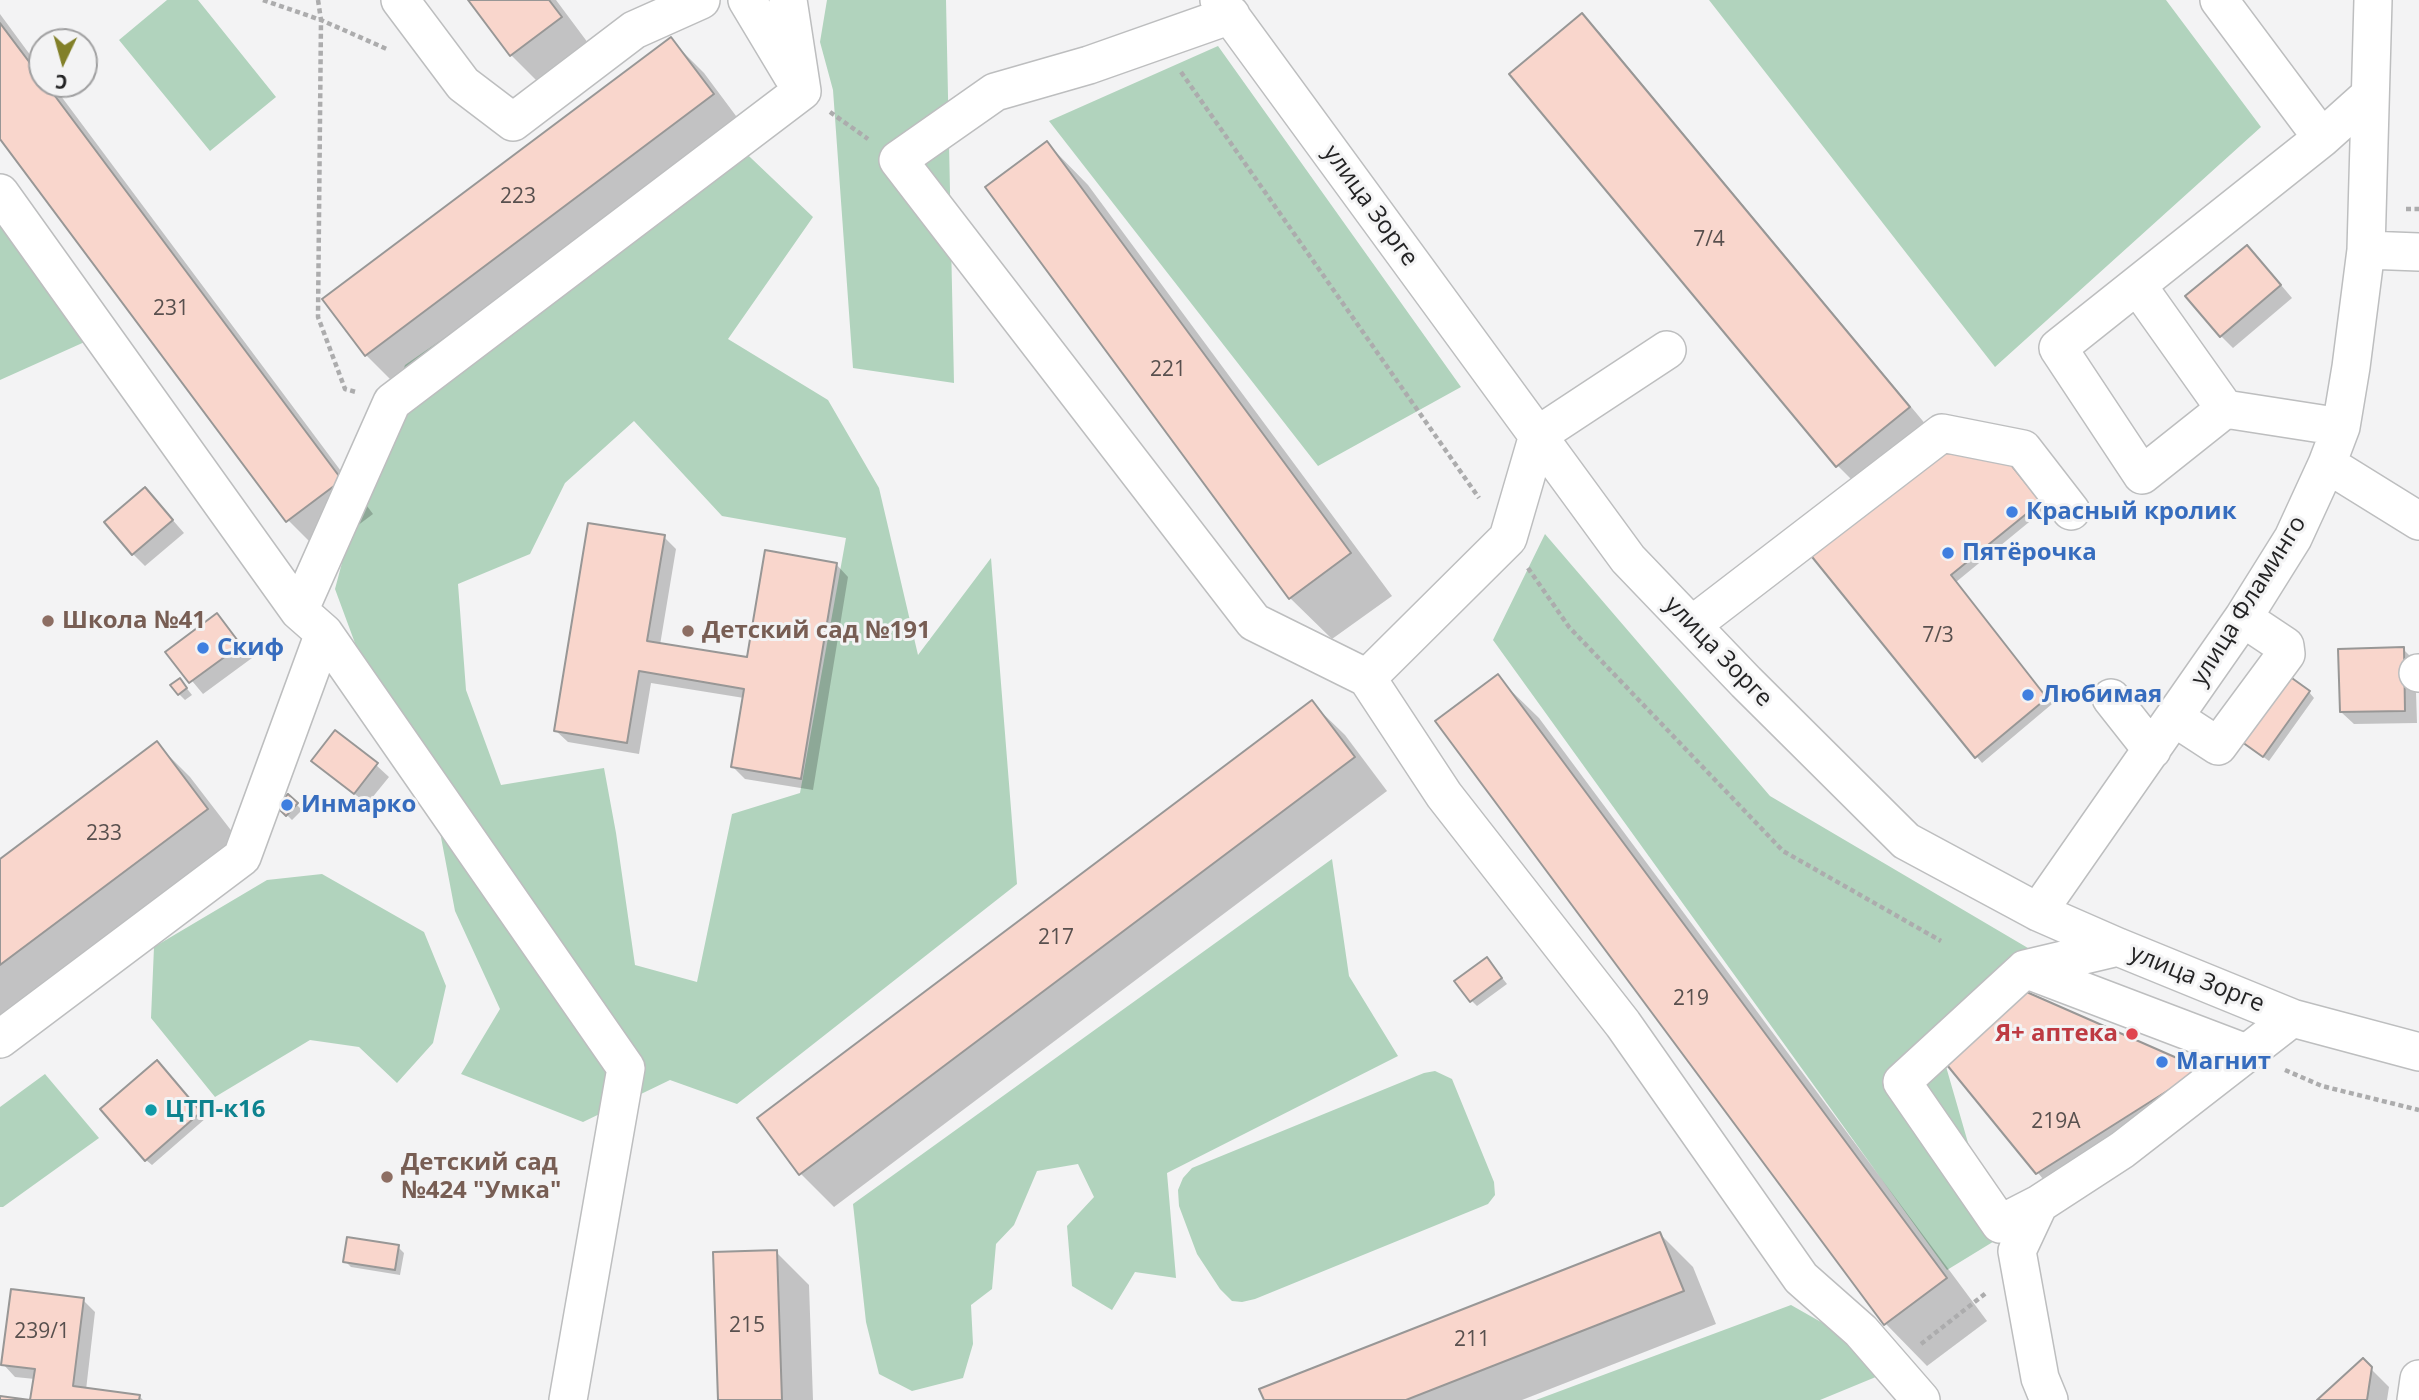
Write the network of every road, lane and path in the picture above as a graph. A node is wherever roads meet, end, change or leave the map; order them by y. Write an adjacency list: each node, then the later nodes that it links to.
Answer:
1 (263, 0): 10 (path)
2 (318, 0): 10 (path)
3 (400, 0): 4 (street)
4 (701, 0)
5 (747, 0): 12 (street)
6 (788, 0): 12 (street)
7 (2219, 0): 14 (street)
8 (2373, 0): 13 (street, улица Фламинго)
9 (1225, 8): 15 (street); 24 (street, улица Зорге)
10 (321, 20): 11 (path); 21 (path)
11 (392, 52)
12 (802, 91): 15 (path); 21 (street)
13 (2370, 95): 14 (street); 17 (street, улица Фламинго)
14 (2322, 138): 19 (street)
15 (898, 160): 31 (street)
16 (0, 193): 29 (street)
17 (2366, 250): 18 (street); 23 (street, улица Фламинго)
18 (2419, 252)
19 (2137, 285): 22 (street); 22 (street)
20 (1667, 350): 24 (street)
21 (392, 402): 29 (street)
22 (2225, 409): 23 (street)
23 (2341, 428): 25 (street, улица Фламинго)
24 (1538, 435): 30 (street, улица Зорге); 31 (street)
25 (2327, 464): 27 (street); 28 (street, улица Фламинго)
26 (2071, 511): 30 (street)
27 (2419, 522)
28 (2243, 618): 33 (street, улица Фламинго); 33 (street)
29 (311, 622): 39 (street); 47 (street)
30 (1692, 625): 35 (street, улица Зорге)
31 (1367, 678): 45 (street)
32 (2111, 698): 34 (street)
33 (2175, 718): 34 (street, улица Фламинго)
34 (2152, 750): 35 (street, улица Фламинго)
35 (2038, 912): 36 (street, улица Зорге)
36 (2118, 947): 37 (street); 38 (street, улица Зорге)
37 (2025, 969): 41 (street); 43 (street)
38 (2292, 1018): 40 (street, улица Зорге); 41 (street)
39 (0, 1039)
40 (2419, 1052)
41 (2246, 1053): 42 (path); 43 (street)
42 (2419, 1110)
43 (2039, 1204): 44 (street)
44 (2020, 1266): 45 (path); 49 (street)
45 (1892, 1367): 48 (street)
46 (2419, 1379): 50 (street)
47 (568, 1400)
48 (1921, 1400)
49 (2049, 1400)
50 (2416, 1400)

